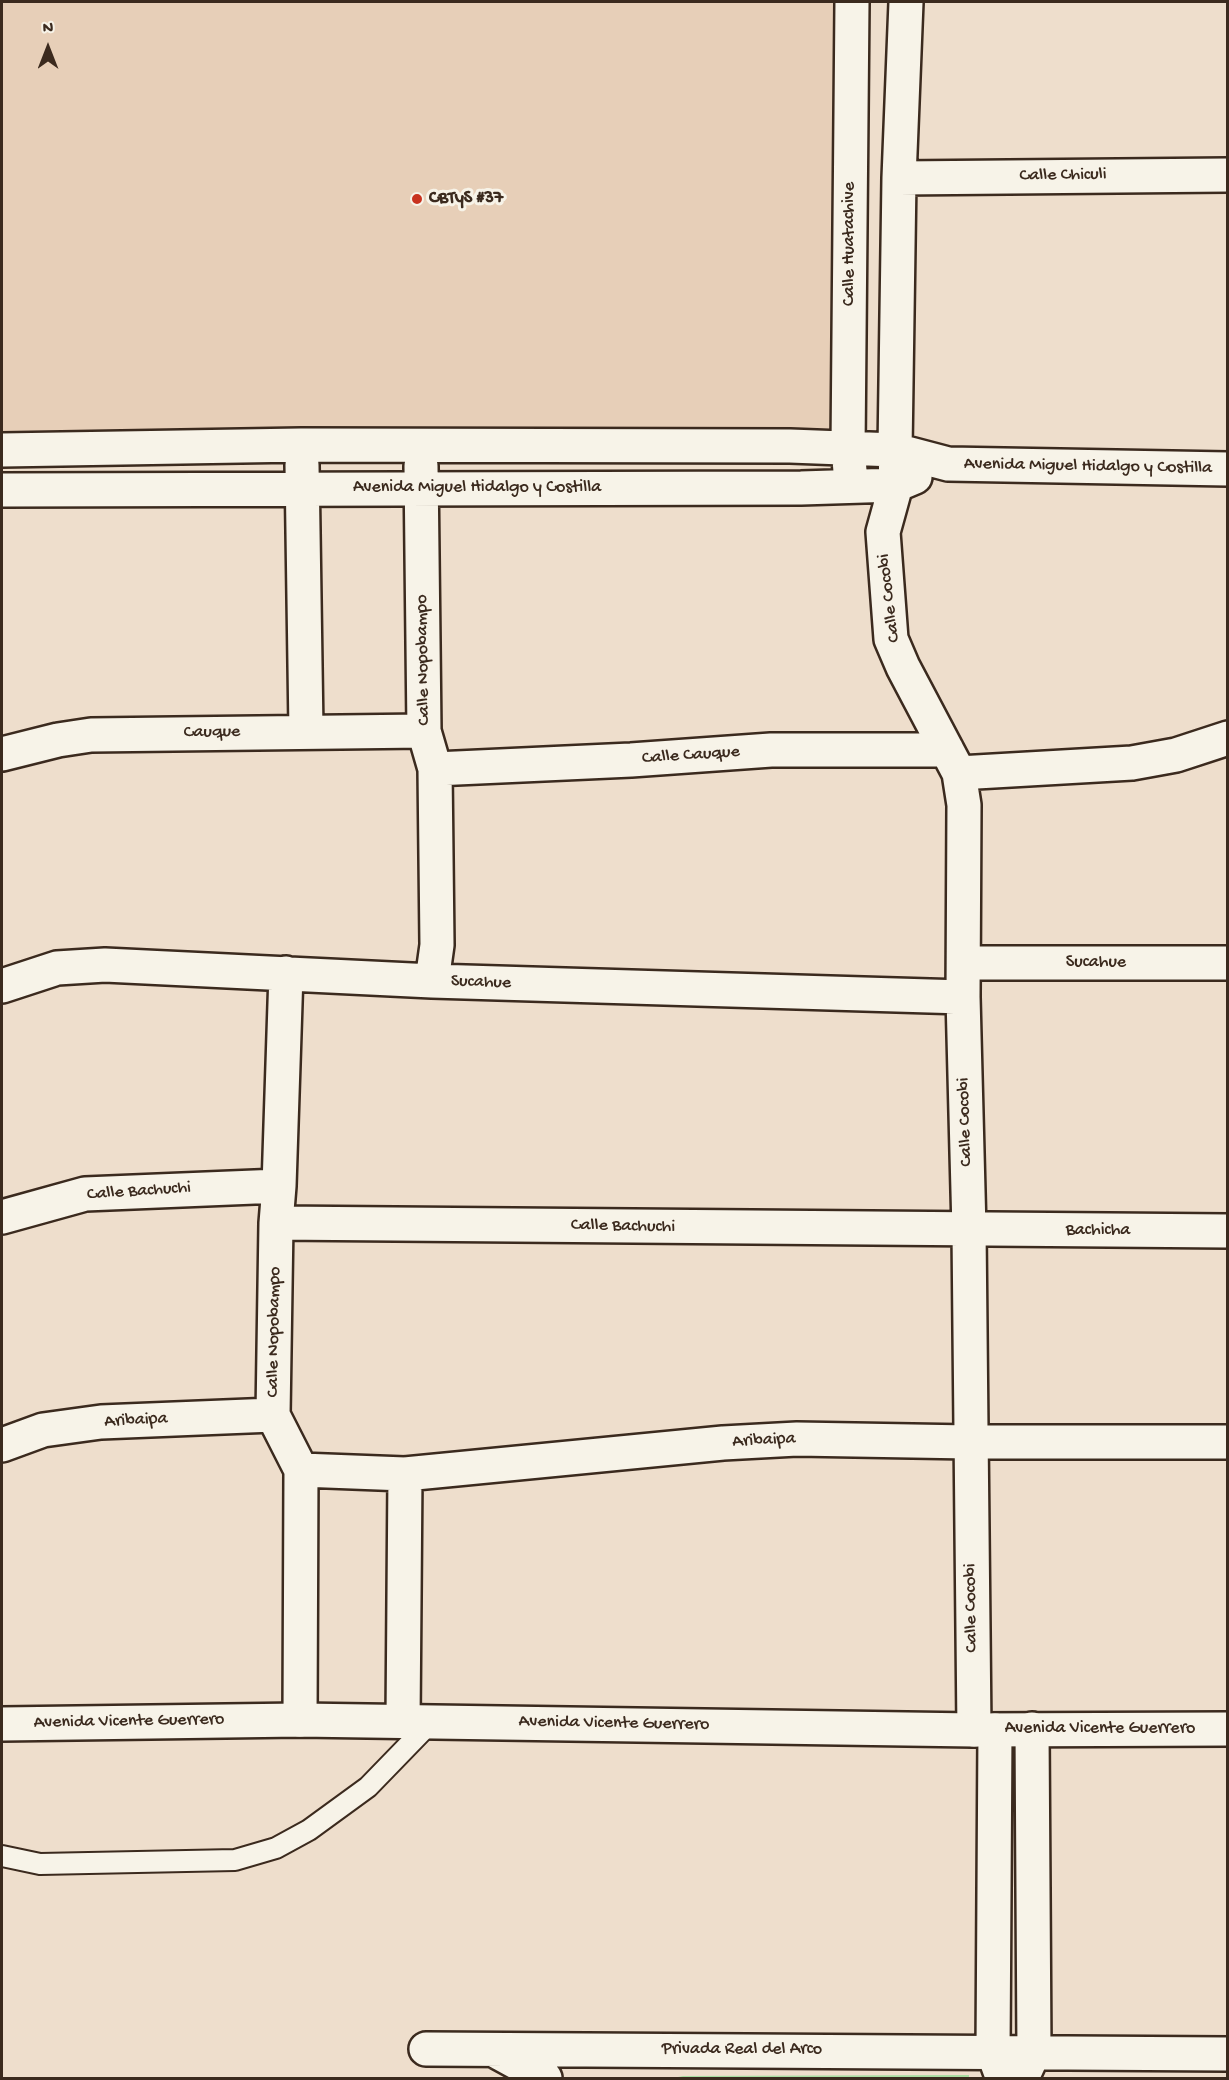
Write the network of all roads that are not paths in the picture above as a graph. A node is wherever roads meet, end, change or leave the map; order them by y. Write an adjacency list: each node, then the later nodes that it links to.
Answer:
1 (852, 2): 7 (street, Calle Huatachive)
2 (906, 2): 4 (street)
3 (1227, 175): 4 (street, Calle Chiculi)
4 (899, 178): 9 (street)
5 (420, 445): 6 (street, Avenida Miguel Hidalgo y Costilla); 7 (street, Avenida Miguel Hidalgo y Costilla); 15 (street, Calle Nopobampo)
6 (302, 446): 8 (street, Avenida Miguel Hidalgo y Costilla); 14 (street)
7 (848, 448): 9 (street, Avenida Miguel Hidalgo y Costilla); 13 (street, Calle Huatachive)
8 (2, 450)
9 (895, 450): 10 (street, Avenida Miguel Hidalgo y Costilla); 12 (street)
10 (948, 464): 11 (street, Avenida Miguel Hidalgo y Costilla); 12 (street, Avenida Miguel Hidalgo y Costilla)
11 (1227, 469)
12 (896, 485): 13 (street, Avenida Miguel Hidalgo y Costilla); 17 (street, Calle Cocobi)
13 (851, 486): 15 (street, Avenida Miguel Hidalgo y Costilla); 17 (street, Calle Cocobi)
14 (303, 488): 15 (street, Avenida Miguel Hidalgo y Costilla); 16 (street, Avenida Miguel Hidalgo y Costilla); 19 (street)
15 (422, 489): 18 (street, Calle Nopobampo)
16 (2, 490)
17 (883, 532): 22 (street, Calle Cocobi)
18 (424, 730): 19 (street, Cauque); 23 (street, Calle Nopobampo)
19 (306, 731): 21 (street, Cauque)
20 (1227, 738): 22 (street, Calle Cauque)
21 (2, 754)
22 (953, 762): 23 (street, Calle Cauque); 24 (street, Calle Cocobi)
23 (435, 769): 27 (street, Calle Nopobampo)
24 (964, 963): 25 (street, Sucahue); 29 (street, Calle Cocobi)
25 (1227, 963)
26 (286, 974): 27 (street, Sucahue); 28 (street, Sucahue); 30 (street, Calle Nopobampo)
27 (432, 981): 29 (street, Sucahue)
28 (2, 986)
29 (963, 997): 33 (street, Calle Cocobi)
30 (279, 1186): 31 (street, Calle Bachuchi); 32 (street, Calle Nopobampo)
31 (2, 1217)
32 (276, 1223): 33 (street, Calle Bachuchi); 35 (street, Calle Nopobampo)
33 (969, 1230): 34 (street, Bachicha); 36 (street, Calle Cocobi)
34 (1227, 1231)
35 (273, 1415): 38 (street, Aribaipa); 39 (street, Calle Nopobampo)
36 (970, 1442): 37 (street, Aribaipa); 40 (street, Aribaipa); 46 (street, Calle Cocobi)
37 (1227, 1442)
38 (2, 1445)
39 (302, 1470): 40 (street, Aribaipa); 41 (street, Calle Nopobampo)
40 (405, 1474): 42 (street)
41 (300, 1720): 42 (street, Avenida Vicente Guerrero); 43 (street, Avenida Vicente Guerrero)
42 (417, 1721): 46 (street, Avenida Vicente Guerrero); 47 (lane)
43 (2, 1724)
44 (1032, 1729): 45 (street, Avenida Vicente Guerrero); 46 (street, Avenida Vicente Guerrero); 52 (street)
45 (1227, 1729)
46 (985, 1730): 51 (street)
47 (2, 1856)
48 (426, 2049): 49 (street, Privada Real del Arco)
49 (492, 2049): 51 (street, Privada Real del Arco); 53 (street, Privada Real del Arco)
50 (1227, 2054): 52 (street, Privada Real del Arco)
51 (998, 2065): 52 (street, Privada Real del Arco)
52 (1028, 2065)
53 (545, 2079)

